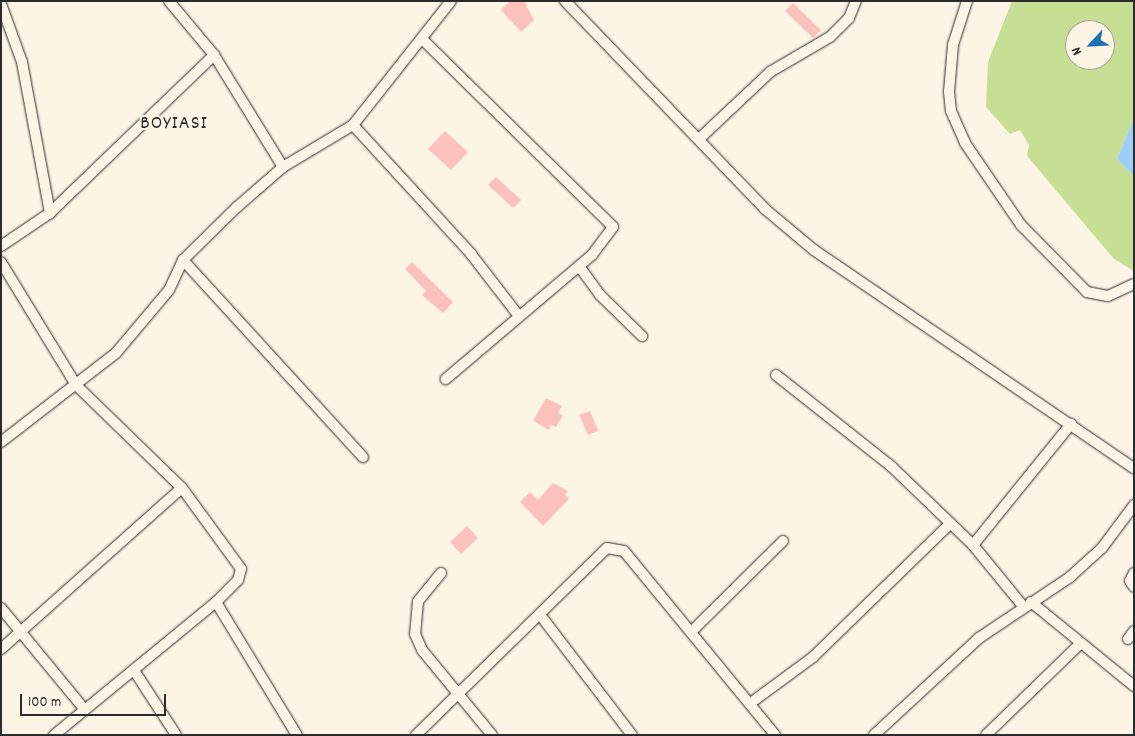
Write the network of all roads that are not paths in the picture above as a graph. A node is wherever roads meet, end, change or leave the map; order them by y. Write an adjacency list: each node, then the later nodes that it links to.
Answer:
1 (169, 1): 8 (street)
2 (451, 1): 7 (street)
3 (565, 1): 10 (street)
4 (856, 1): 10 (street)
5 (967, 1): 17 (street)
6 (1, 4): 12 (street)
7 (422, 38): 9 (street); 16 (street)
8 (214, 55): 11 (street); 12 (street)
9 (353, 125): 11 (street); 18 (street)
10 (699, 139): 23 (street)
11 (283, 167): 14 (street)
12 (50, 213): 13 (street)
13 (1, 246)
14 (183, 260): 22 (street); 25 (street)
15 (1, 262): 22 (street)
16 (579, 266): 18 (street); 19 (street)
17 (1134, 284)
18 (519, 316): 21 (street)
19 (642, 336)
20 (776, 375): 29 (street)
21 (446, 379)
22 (76, 385): 24 (street); 27 (street)
23 (1071, 424): 26 (street); 31 (street)
24 (1, 442)
25 (363, 457)
26 (1134, 468)
27 (182, 488): 35 (street); 39 (street)
28 (1134, 505): 36 (street)
29 (950, 524): 31 (street); 46 (street)
30 (783, 541): 40 (street)
31 (973, 545): 36 (street)
32 (440, 573): 45 (street)
33 (1134, 573): 34 (street)
34 (1134, 587)
35 (216, 602): 43 (street); 50 (street)
36 (1027, 604): 41 (street); 55 (street)
37 (1, 608): 39 (street)
38 (541, 616): 40 (street); 45 (street); 53 (street)
39 (23, 630): 42 (street); 47 (street)
40 (692, 631): 46 (street)
41 (1081, 643): 44 (street); 56 (street)
42 (1, 649)
43 (135, 672): 47 (street); 49 (street)
44 (1134, 686)
45 (459, 696): 51 (street); 52 (street)
46 (752, 702): 54 (street)
47 (85, 710): 48 (street)
48 (54, 735)
49 (176, 735)
50 (297, 735)
51 (416, 735)
52 (492, 735)
53 (632, 735)
54 (775, 735)
55 (874, 735)
56 (986, 735)

